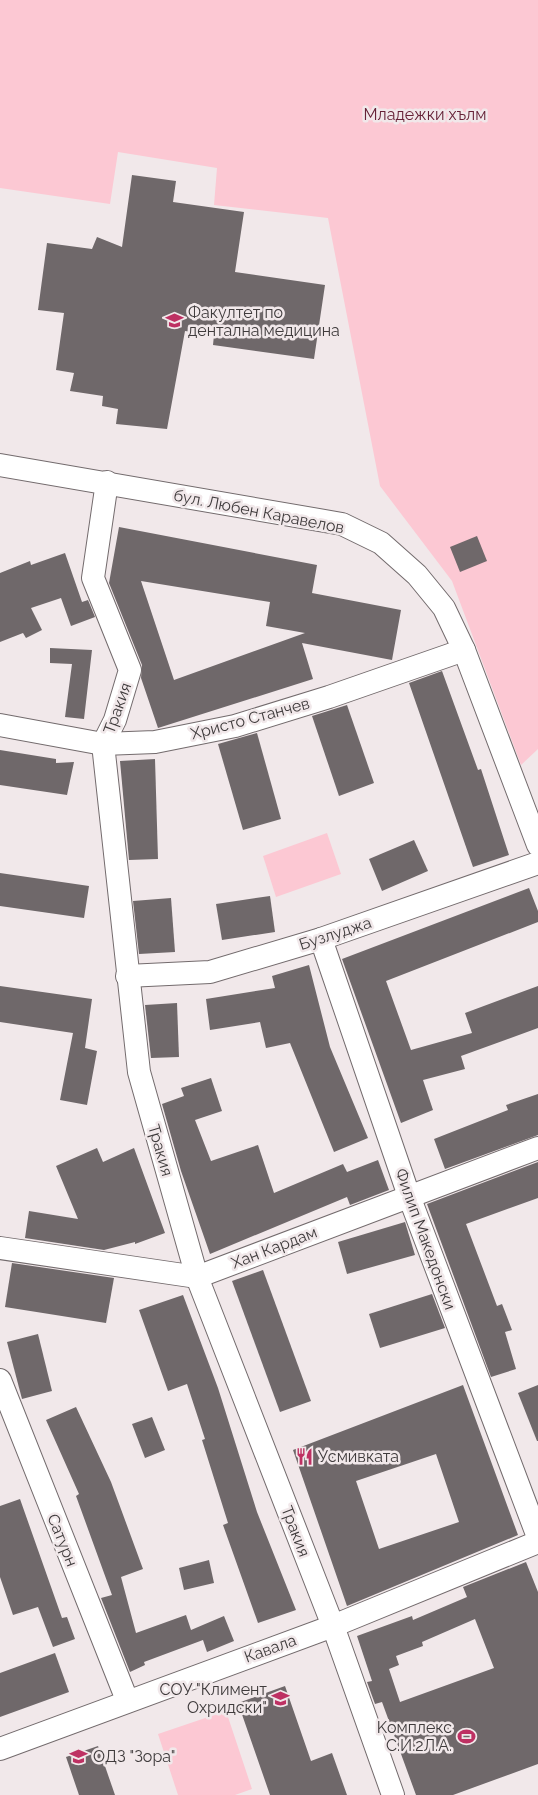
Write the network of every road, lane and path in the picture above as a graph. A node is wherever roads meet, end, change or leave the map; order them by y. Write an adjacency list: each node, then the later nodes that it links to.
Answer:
1 (0, 465): 2 (street, бул. Любен Каравелов)
2 (107, 482): 3 (street, бул. Любен Каравелов); 5 (street, Тракия)
3 (464, 650): 5 (street, Христо Станчев); 6 (street, бул. Любен Каравелов)
4 (0, 725): 5 (street, Христо Станчев)
5 (103, 744): 9 (street, Тракия)
6 (538, 845)
7 (538, 864): 8 (street, Бузлуджа)
8 (321, 939): 9 (street, Бузлуджа); 11 (street, Филип Македонски)
9 (127, 976): 13 (street, Тракия)
10 (538, 1148): 11 (street, Хан Кардам)
11 (409, 1196): 13 (street, Хан Кардам); 15 (street, Филип Македонски)
12 (0, 1248): 13 (street, Хан Кардам)
13 (197, 1277): 17 (street, Тракия)
14 (0, 1380): 18 (street, Сатурн)
15 (538, 1537)
16 (538, 1542): 17 (street, Кавала)
17 (333, 1626): 18 (street, Кавала); 20 (street, Тракия)
18 (127, 1700): 19 (street, Кавала)
19 (0, 1749)
20 (393, 1795)

